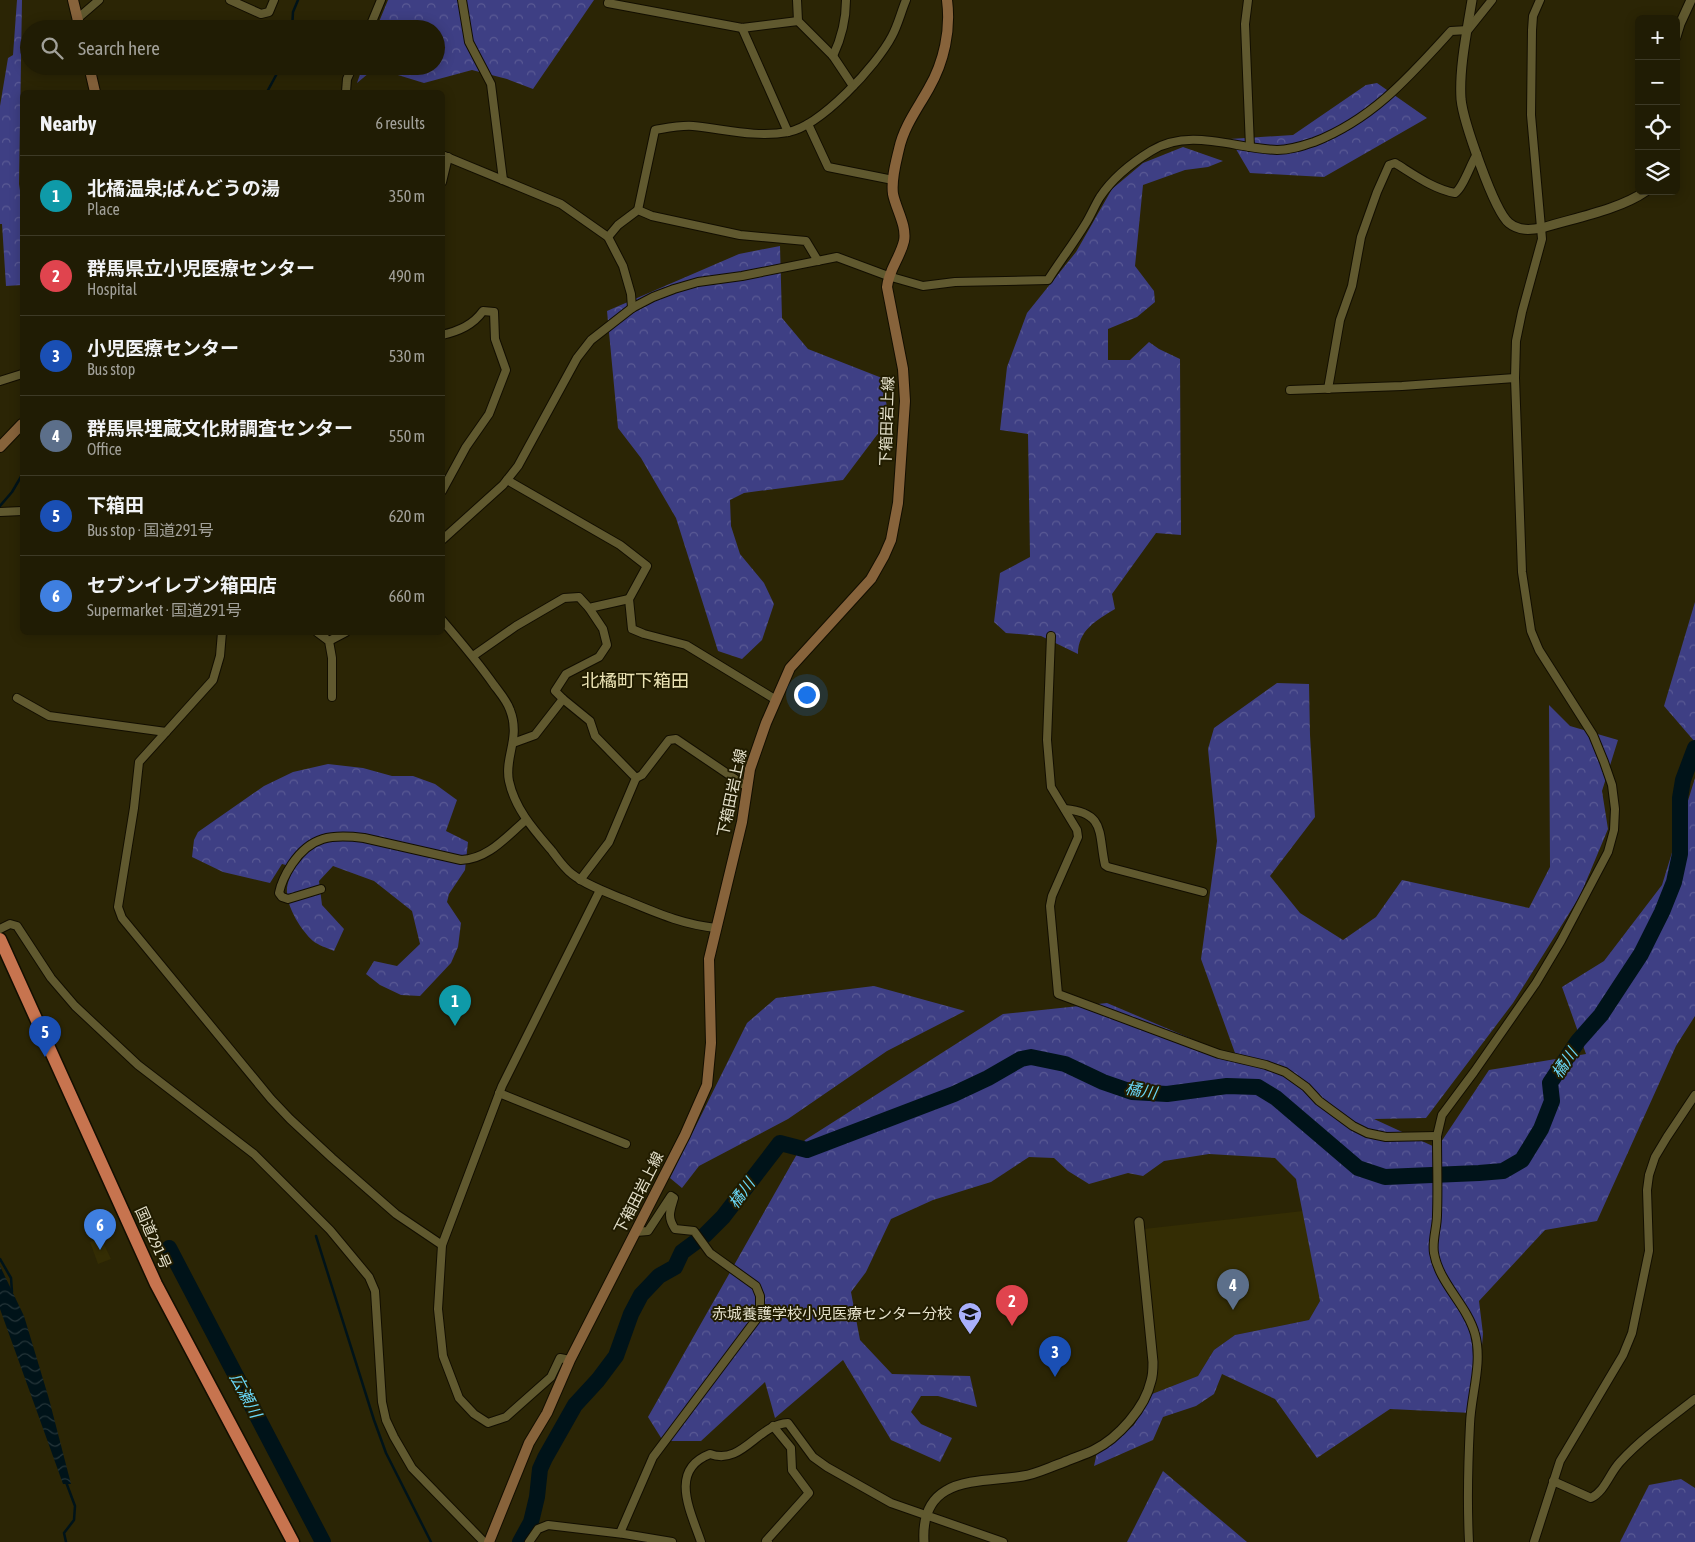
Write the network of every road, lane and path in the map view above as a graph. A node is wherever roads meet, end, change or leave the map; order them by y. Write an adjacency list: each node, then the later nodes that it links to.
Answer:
1 (73, 0): 17 (main road)
2 (100, 0): 18 (street)
3 (230, 0): 4 (street)
4 (274, 0)
5 (381, 0): 19 (street)
6 (462, 0): 35 (street)
7 (797, 0): 20 (street)
8 (846, 0): 24 (street)
9 (906, 0): 27 (street)
10 (947, 0): 36 (main road, 下箱田岩上線)
11 (1248, 0): 32 (street)
12 (1472, 0): 23 (street)
13 (1492, 0): 23 (street)
14 (1540, 0): 39 (street)
15 (1691, 0): 21 (street)
16 (608, 3): 22 (street)
17 (78, 20)
18 (82, 20)
19 (373, 20)
20 (798, 21): 22 (street); 24 (street)
21 (1680, 24)
22 (742, 28): 31 (street)
23 (1468, 30): 32 (street); 33 (street)
24 (833, 56): 27 (street)
25 (91, 75): 28 (main road)
26 (349, 75): 29 (street)
27 (853, 86): 30 (street)
28 (95, 90)
29 (346, 90)
30 (808, 124): 31 (street); 36 (street)
31 (788, 132): 38 (street)
32 (1250, 147): 42 (street)
33 (1477, 154): 39 (street); 48 (street)
34 (445, 156): 35 (street)
35 (503, 180): 40 (street)
36 (893, 180): 42 (main road, 下箱田岩上線)
37 (1641, 195): 39 (street)
38 (638, 210): 40 (street); 41 (street)
39 (1542, 228): 46 (street)
40 (608, 237): 43 (street)
41 (818, 261): 42 (street); 43 (street)
42 (888, 276): 73 (main road, 下箱田岩上線)
43 (632, 308): 52 (street)
44 (445, 334): 53 (street)
45 (20, 375): 47 (street)
46 (1515, 378): 48 (street); 85 (street)
47 (0, 381)
48 (1328, 389): 49 (street)
49 (1290, 390)
50 (20, 426): 51 (main road)
51 (0, 447)
52 (507, 480): 56 (street); 57 (street)
53 (445, 486)
54 (20, 511): 55 (street)
55 (2, 512)
56 (445, 537)
57 (629, 599): 58 (street); 68 (street)
58 (589, 608): 65 (street); 69 (street)
59 (445, 623): 65 (street)
60 (222, 635): 70 (street)
61 (321, 635): 64 (street)
62 (340, 635): 64 (street)
63 (1051, 636): 74 (street)
64 (329, 641): 67 (street)
65 (473, 656): 71 (street)
66 (16, 698): 70 (street)
67 (332, 698)
68 (773, 698)
69 (563, 699): 71 (street); 72 (street)
70 (166, 732): 89 (street)
71 (514, 743): 75 (street)
72 (636, 778): 73 (street); 76 (street)
73 (748, 787): 80 (main road, 下箱田岩上線)
74 (1065, 809): 79 (street); 85 (street)
75 (526, 820): 76 (street); 77 (street)
76 (580, 880): 78 (street)
77 (321, 889)
78 (600, 890): 80 (street); 83 (street)
79 (1203, 892)
80 (716, 928): 88 (main road, 下箱田岩上線)
81 (0, 929): 97 (street)
82 (0, 939): 96 (highway, 国道291号)
83 (499, 1094): 86 (street); 89 (street)
84 (1695, 1095): 93 (street)
85 (1436, 1136): 105 (street)
86 (626, 1144)
87 (1138, 1222): 94 (street)
88 (636, 1232): 90 (main road, 下箱田岩上線); 95 (street)
89 (442, 1245): 90 (street)
90 (570, 1360): 98 (main road, 下箱田岩上線)
91 (1695, 1399): 93 (street)
92 (773, 1426): 94 (street); 101 (street); 102 (street)
93 (1553, 1481): 106 (street)
94 (927, 1516): 103 (street); 104 (street)
95 (620, 1533): 99 (street); 100 (street)
96 (293, 1542)
97 (484, 1542)
98 (489, 1542)
99 (529, 1542)
100 (672, 1542)
101 (701, 1542)
102 (768, 1542)
103 (924, 1542)
104 (1003, 1542)
105 (1469, 1542)
106 (1534, 1542)

